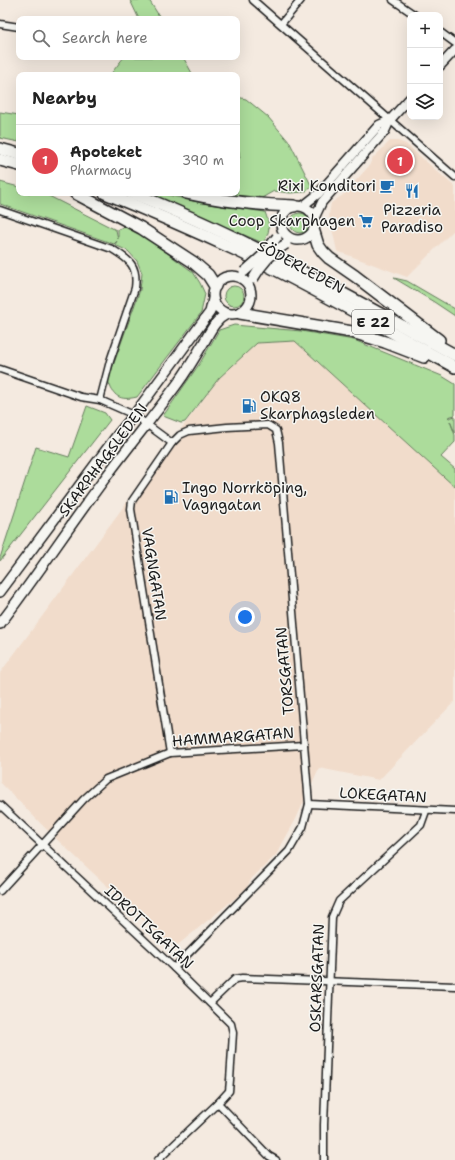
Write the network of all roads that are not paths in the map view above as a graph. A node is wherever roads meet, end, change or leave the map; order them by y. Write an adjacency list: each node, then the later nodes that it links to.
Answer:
1 (253, 0): 6 (street)
2 (301, 0): 6 (street)
3 (392, 0): 4 (street)
4 (410, 12)
5 (0, 24): 7 (street)
6 (281, 24): 13 (street)
7 (16, 27)
8 (443, 34): 9 (street)
9 (455, 43)
10 (455, 50): 11 (street)
11 (443, 63)
12 (407, 101): 13 (street)
13 (390, 120): 18 (street); 23 (street); 25 (street)
14 (0, 149): 15 (highway)
15 (16, 153)
16 (0, 160): 17 (highway)
17 (16, 164)
18 (455, 177)
19 (81, 196): 30 (highway)
20 (113, 196): 36 (highway, SÖDERLEDEN / E 22)
21 (140, 196): 35 (highway, SÖDERLEDEN / E 22)
22 (199, 196): 23 (highway)
23 (298, 206): 25 (main road); 26 (main road)
24 (0, 210): 38 (street)
25 (315, 217): 27 (main road)
26 (281, 227): 28 (main road); 29 (main road, bridge)
27 (314, 232): 28 (main road); 35 (highway)
28 (297, 240): 31 (main road, bridge)
29 (232, 276): 30 (main road); 31 (main road)
30 (214, 286): 32 (main road)
31 (250, 292): 33 (main road)
32 (213, 299): 34 (main road); 39 (main road, SKARPHAGSLEDEN)
33 (240, 313): 34 (main road); 36 (highway)
34 (226, 314): 40 (main road, SKARPHAGSLEDEN)
35 (455, 354)
36 (455, 368)
37 (0, 369): 38 (street)
38 (100, 400): 39 (street)
39 (134, 415): 40 (street); 42 (main road, SKARPHAGSLEDEN)
40 (148, 424): 41 (street); 43 (main road, SKARPHAGSLEDEN)
41 (172, 443): 44 (street, TORSGATAN); 45 (street, VAGNGATAN)
42 (0, 592)
43 (0, 624)
44 (304, 745): 45 (street, HAMMARGATAN); 46 (street, TORSGATAN)
45 (170, 753): 50 (street, HAMMARGATAN)
46 (309, 804): 48 (street, LOKEGATAN); 52 (street, TORSGATAN)
47 (0, 805): 50 (street, IDROTTSGATAN)
48 (426, 811): 49 (street, LOKEGATAN); 53 (street, OSKARSGATAN)
49 (455, 812)
50 (43, 846): 51 (street, HAMMARGATAN); 52 (street, IDROTTSGATAN)
51 (0, 891)
52 (174, 968): 55 (street, IDROTTSGATAN)
53 (330, 981): 54 (street); 55 (street); 59 (street, OSKARSGATAN)
54 (455, 986)
55 (210, 1003): 56 (street, IDROTTSGATAN)
56 (218, 1103): 57 (street); 58 (street)
57 (158, 1160)
58 (276, 1160)
59 (324, 1160)

